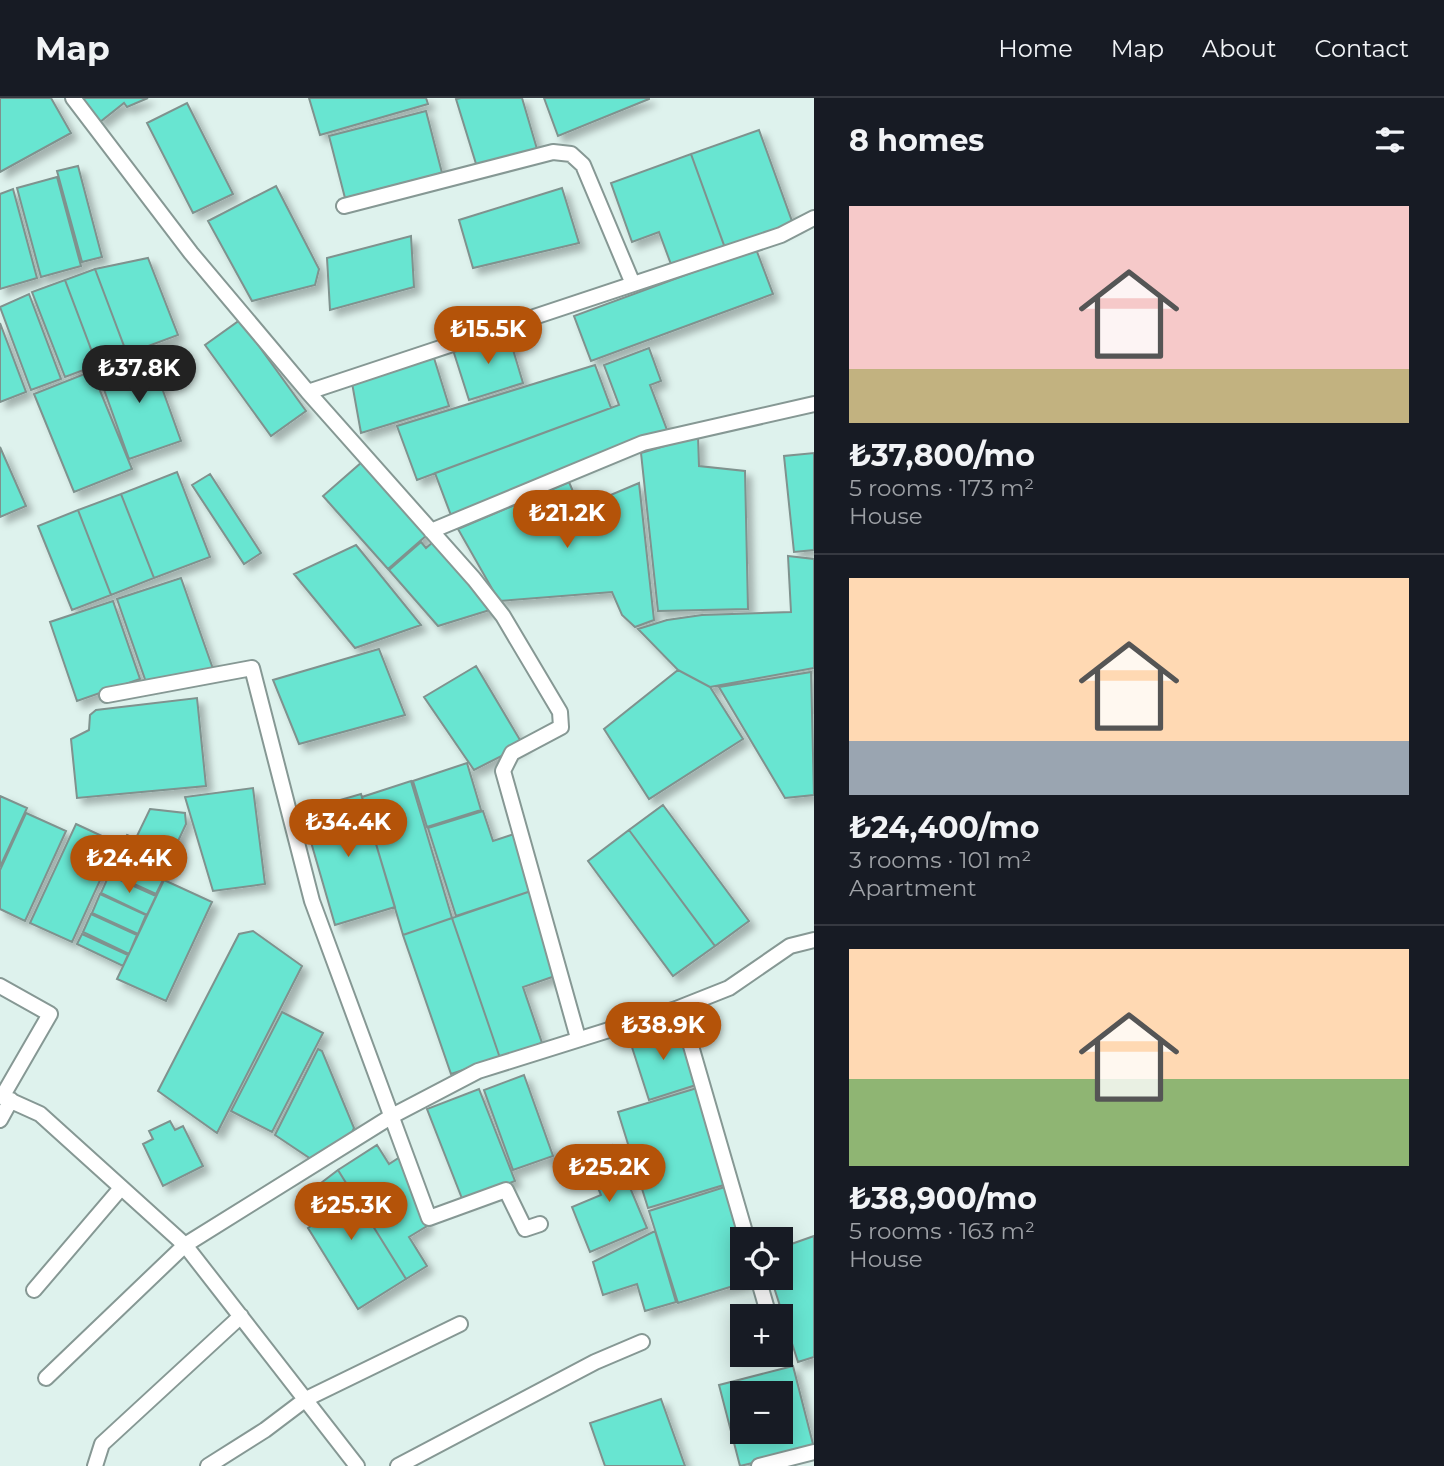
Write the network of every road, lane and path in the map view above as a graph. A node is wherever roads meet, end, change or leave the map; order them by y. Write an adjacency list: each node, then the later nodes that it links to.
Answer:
1 (73, 98): 5 (street)
2 (344, 206): 4 (street)
3 (814, 218): 4 (street)
4 (634, 284): 5 (street)
5 (308, 392): 7 (street)
6 (814, 404): 7 (street)
7 (431, 531): 12 (street)
8 (107, 695): 14 (street)
9 (814, 940): 11 (street)
10 (0, 986): 13 (street)
11 (680, 1007): 12 (street); 18 (street)
12 (578, 1038): 14 (street)
13 (4, 1098): 15 (street); 16 (street)
14 (392, 1115): 17 (street); 19 (street)
15 (0, 1120)
16 (121, 1188): 19 (street); 20 (street)
17 (540, 1224)
18 (744, 1227)
19 (185, 1245): 21 (street); 24 (street)
20 (34, 1290)
21 (241, 1316): 25 (street); 27 (street)
22 (460, 1324): 25 (street)
23 (642, 1342): 30 (street)
24 (46, 1378)
25 (306, 1399): 28 (street); 29 (street)
26 (814, 1452): 31 (street)
27 (95, 1466)
28 (208, 1466)
29 (357, 1466)
30 (398, 1466)
31 (759, 1466)

